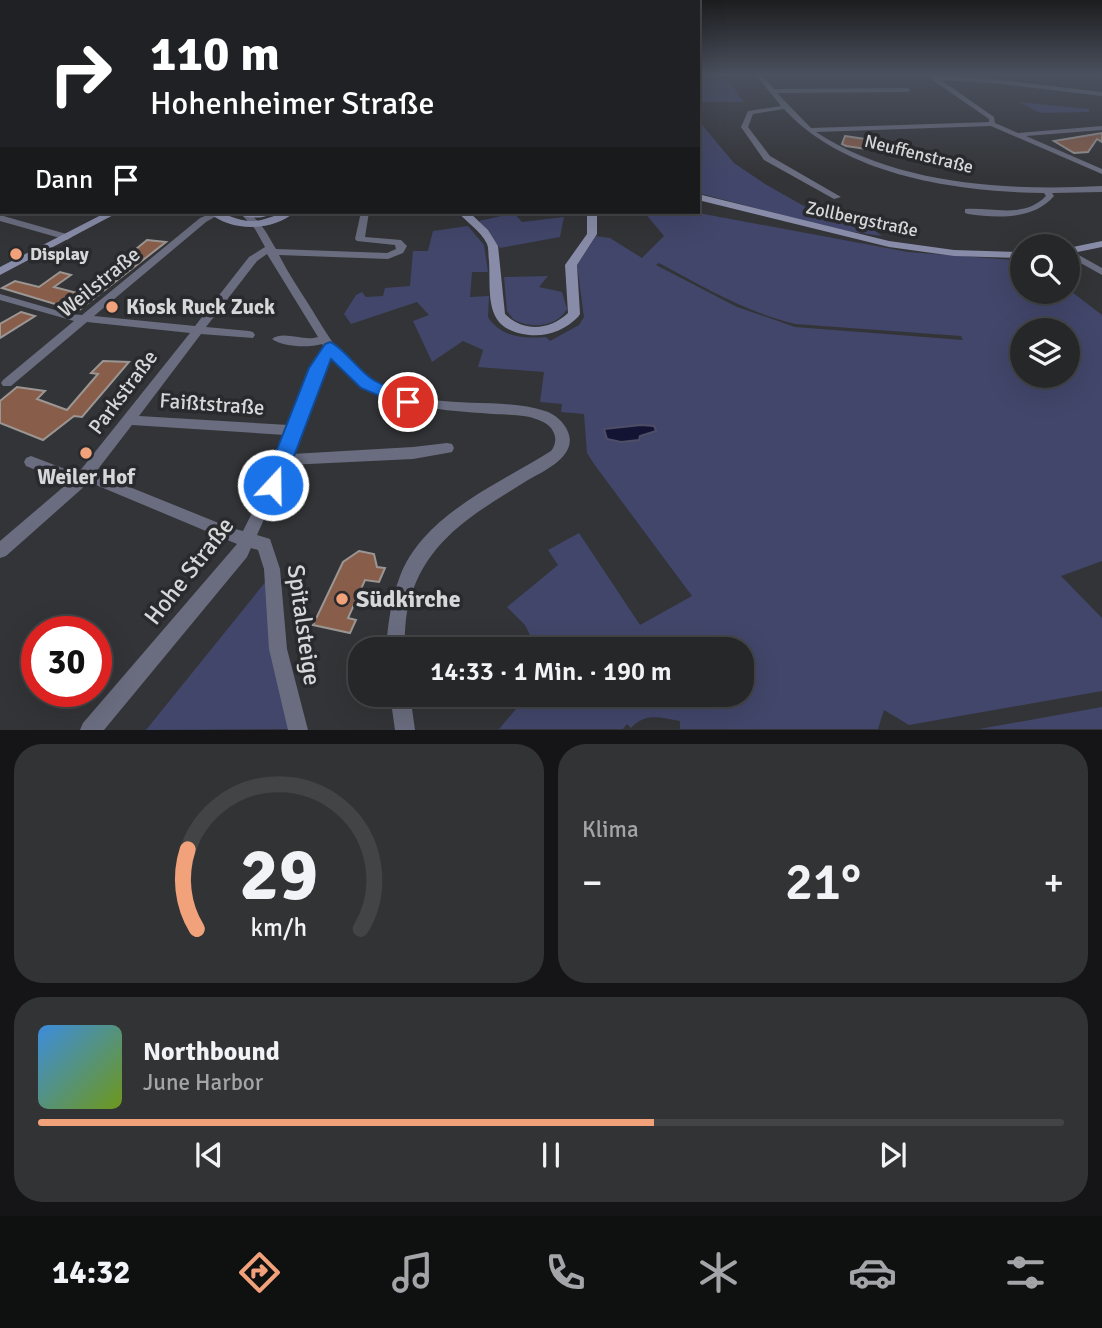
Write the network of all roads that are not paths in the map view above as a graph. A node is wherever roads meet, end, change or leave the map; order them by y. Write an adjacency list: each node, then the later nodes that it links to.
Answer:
1 (774, 109): 14 (street)
2 (788, 109): 8 (street, Neuffenstraße)
3 (979, 109): 6 (street)
4 (952, 113): 5 (street)
5 (967, 124): 6 (street); 8 (street)
6 (992, 124): 9 (street)
7 (1102, 128): 9 (street)
8 (809, 130): 12 (street, Neuffenstraße)
9 (1014, 135): 10 (street)
10 (1102, 172)
11 (1102, 189): 12 (street, Neuffenstraße)
12 (1047, 191): 15 (street)
13 (700, 197): 30 (main road, Zollbergstraße)
14 (837, 197)
15 (968, 211)
16 (110, 214): 26 (main road)
17 (213, 214): 35 (street, Weilstraße)
18 (217, 214): 25 (main road)
19 (242, 214): 25 (street)
20 (286, 214): 25 (main road)
21 (365, 214): 29 (street)
22 (465, 214): 23 (main road)
23 (592, 214)
24 (0, 218): 26 (street)
25 (256, 224): 29 (street)
26 (67, 237): 32 (main road)
27 (1102, 244): 28 (main road)
28 (1080, 249)
29 (269, 251): 36 (street, Parkstraße); 39 (street)
30 (1010, 255)
31 (1080, 258): 33 (street)
32 (0, 272)
33 (1102, 272)
34 (0, 297): 35 (street)
35 (86, 319): 36 (street); 40 (street, Weilstraße)
36 (198, 330): 37 (street); 41 (street, Parkstraße)
37 (249, 335)
38 (278, 339): 39 (street)
39 (328, 343): 42 (street, Hohe Straße); 49 (street)
40 (7, 383)
41 (128, 420): 42 (street, Faißtstraße); 46 (street, Parkstraße)
42 (293, 430): 44 (street, Hohe Straße)
43 (447, 448): 44 (street)
44 (283, 460): 47 (street, Hohe Straße)
45 (32, 462): 46 (street)
46 (83, 478): 47 (street); 48 (street, Parkstraße)
47 (248, 539): 51 (street, Hohe Straße); 52 (street, Spitalsteige)
48 (0, 551)
49 (395, 637)
50 (402, 707): 53 (street)
51 (90, 730)
52 (298, 730)
53 (405, 730)

